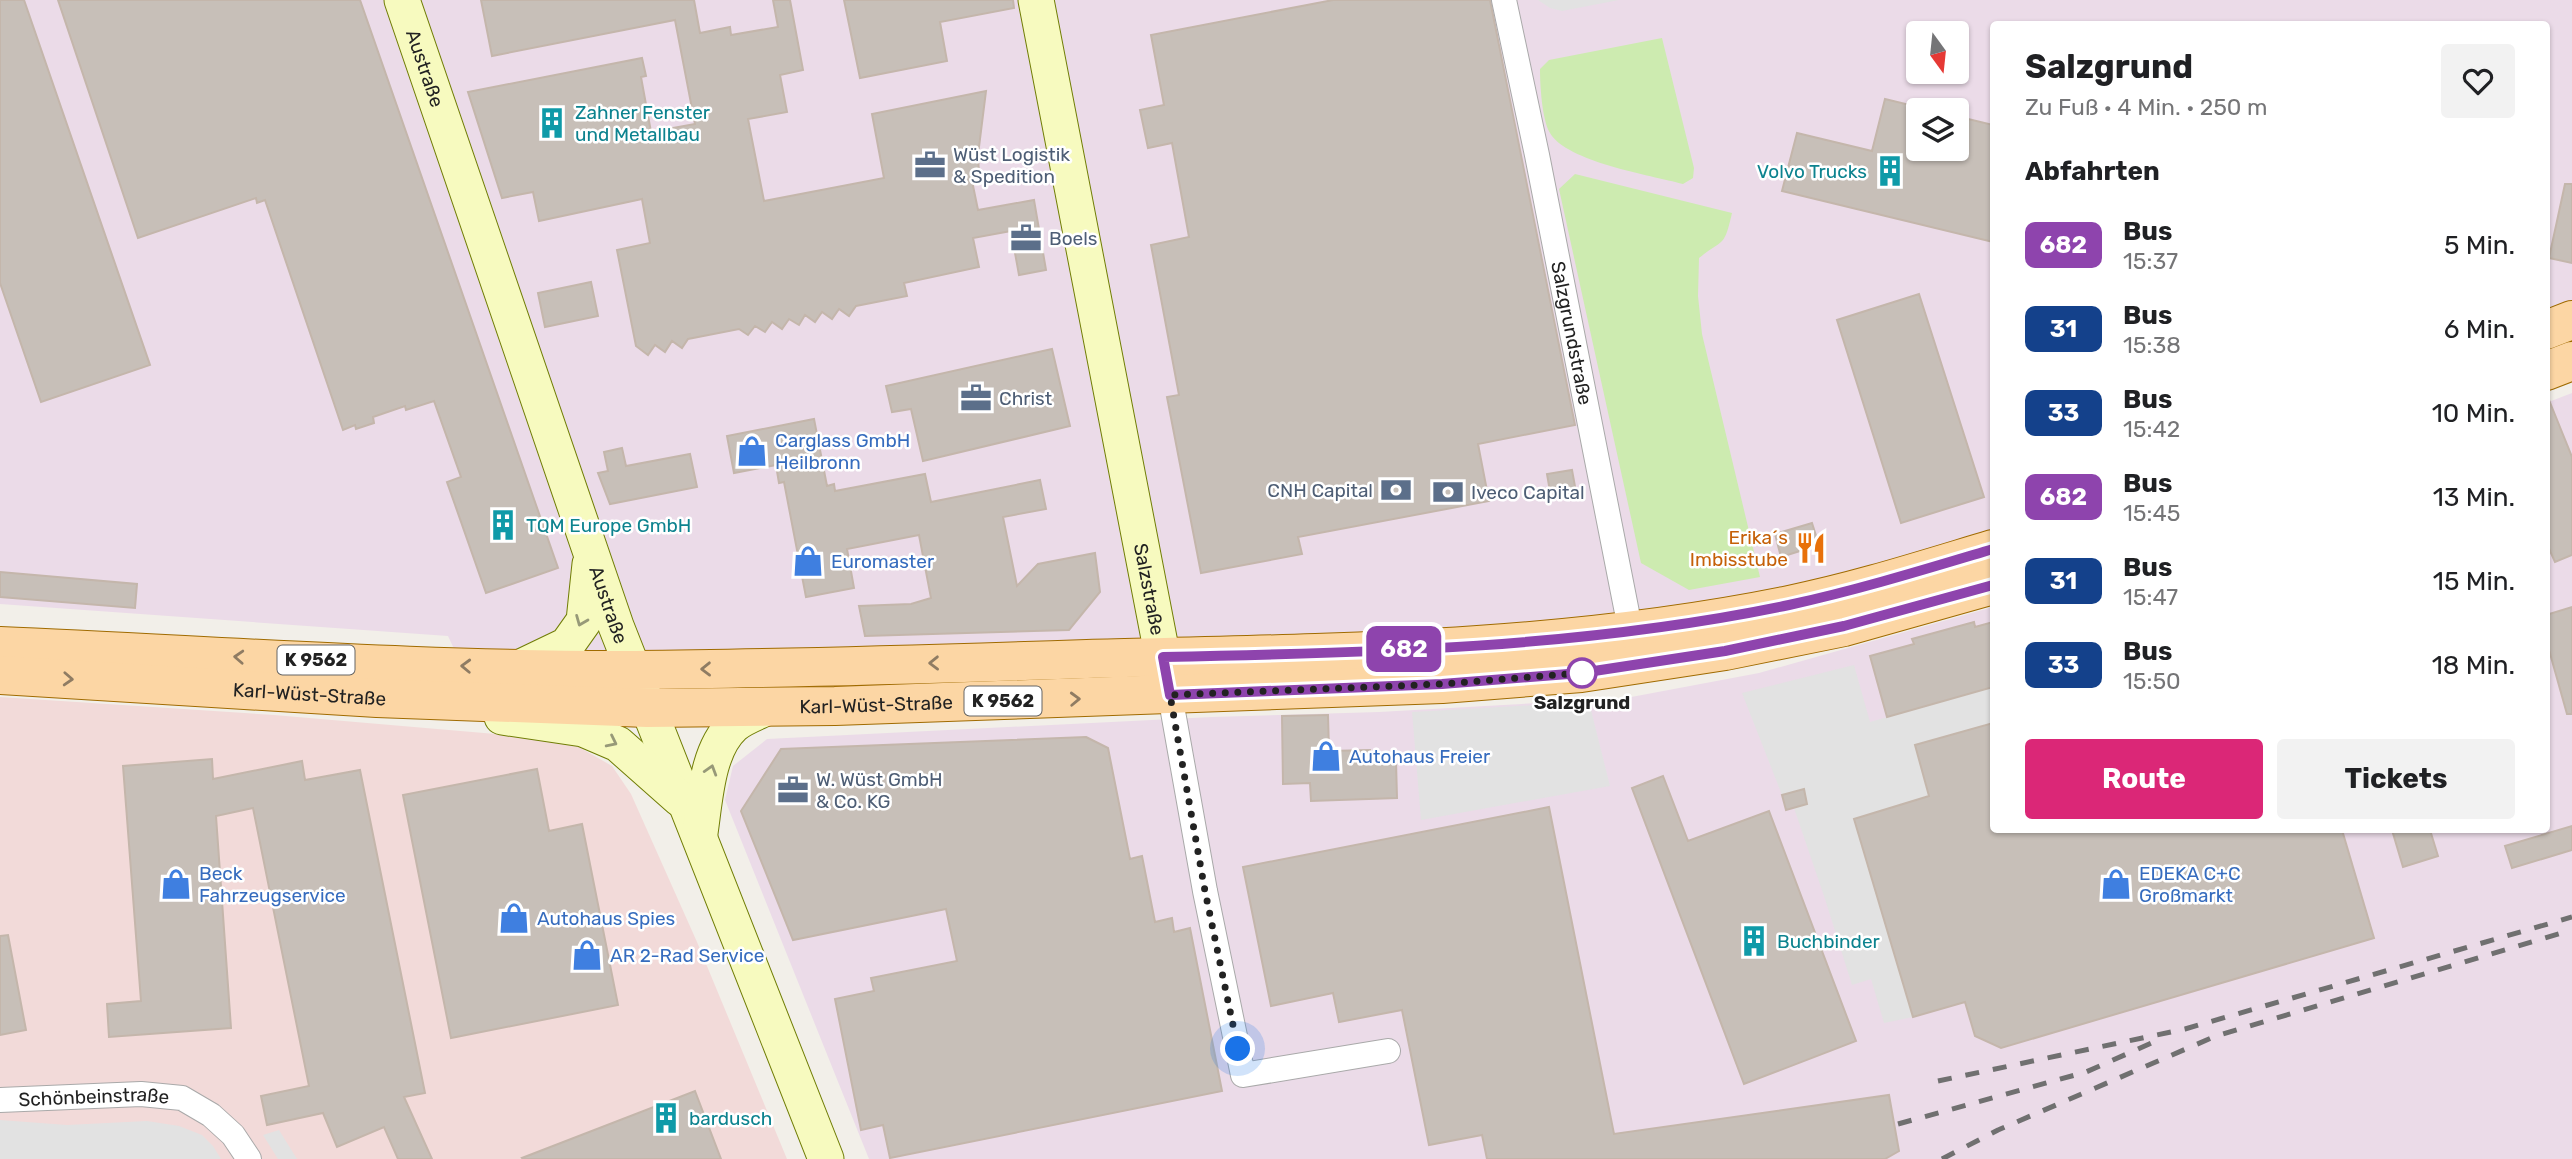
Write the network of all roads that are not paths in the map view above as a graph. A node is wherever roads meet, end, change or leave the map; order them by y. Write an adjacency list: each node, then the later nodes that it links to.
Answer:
1 (402, 0): 9 (main road, Austraße)
2 (1036, 0): 13 (main road, Salzstraße)
3 (1504, 0): 12 (street, Salzgrundstraße)
4 (2572, 320): 5 (main road)
5 (2550, 328)
6 (2572, 361): 7 (main road)
7 (2550, 369)
8 (1990, 550): 12 (main road, Karl-Wüst-Straße / K 9562)
9 (591, 554): 14 (main road, one-way to 14); 15 (main road, Austraße)
10 (1990, 586): 12 (main road, Karl-Wüst-Straße / K 9562)
11 (0, 646): 14 (main road, Karl-Wüst-Straße / K 9562, one-way to 11)
12 (1634, 647): 13 (main road, Karl-Wüst-Straße / K 9562); 17 (main road, Karl-Wüst-Straße / K 9562)
13 (1163, 657): 15 (main road, Karl-Wüst-Straße / K 9562, one-way to 15); 17 (main road, Salzstraße)
14 (519, 668): 15 (main road, Karl-Wüst-Straße / K 9562)
15 (632, 670): 19 (main road, Austraße)
16 (0, 675): 18 (main road, Karl-Wüst-Straße / K 9562, one-way to 18)
17 (1170, 695): 20 (main road, Karl-Wüst-Straße / K 9562, one-way to 17); 22 (street, Salzstraße)
18 (377, 698): 19 (main road, Karl-Wüst-Straße / K 9562); 21 (main road, one-way to 21)
19 (648, 708): 20 (main road, Karl-Wüst-Straße / K 9562); 21 (main road, Austraße)
20 (766, 708): 21 (main road, one-way to 20)
21 (694, 822): 24 (main road, Austraße)
22 (1388, 1051)
23 (0, 1100): 25 (street, Schönbeinstraße)
24 (808, 1114): 26 (street); 27 (main road, Austraße)
25 (249, 1159)
26 (819, 1159)
27 (826, 1159)

